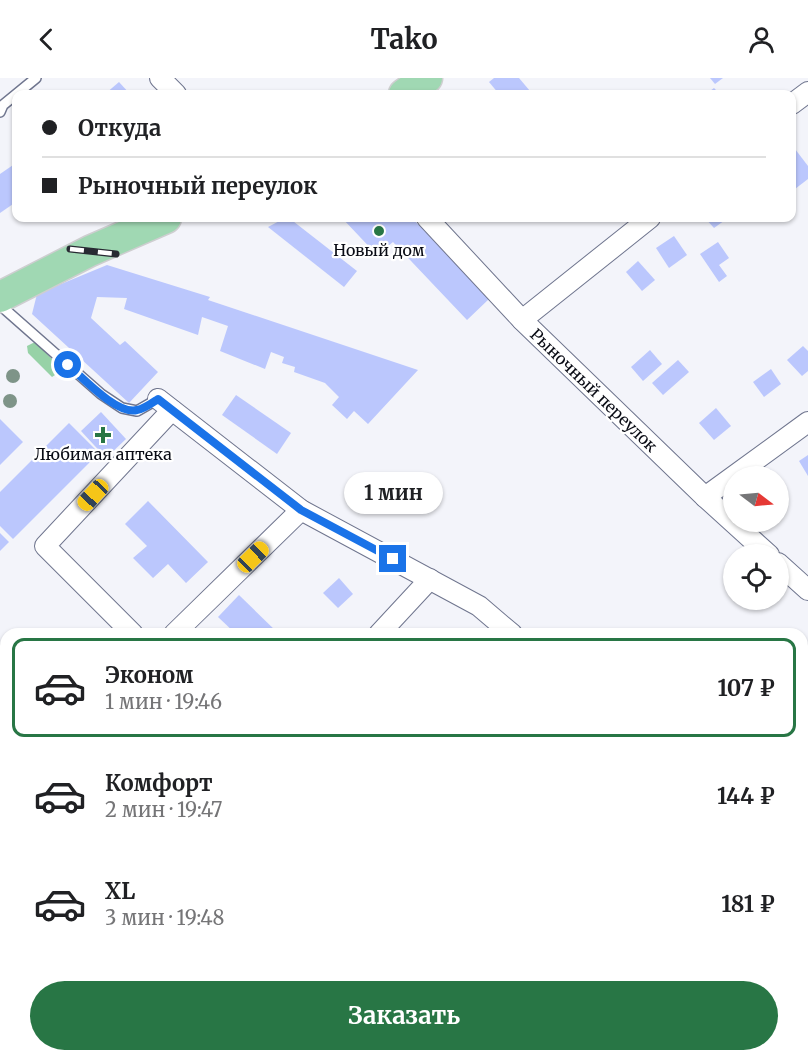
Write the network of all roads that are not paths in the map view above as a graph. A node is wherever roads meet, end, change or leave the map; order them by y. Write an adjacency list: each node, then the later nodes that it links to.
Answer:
1 (36, 78): 4 (lane)
2 (160, 78): 5 (street)
3 (427, 78): 6 (main road)
4 (21, 90)
5 (172, 90)
6 (410, 90)
7 (12, 98): 8 (lane)
8 (0, 112)
9 (156, 222): 12 (main road)
10 (431, 222): 14 (street, Рыночный переулок)
11 (645, 222): 14 (street)
12 (0, 297)
13 (0, 305): 15 (lane)
14 (522, 320): 17 (street, Рыночный переулок)
15 (165, 405): 18 (street); 23 (street)
16 (808, 422): 17 (street)
17 (705, 497): 19 (street, Рыночный переулок)
18 (301, 510): 21 (street); 24 (street)
19 (757, 544)
20 (789, 573): 22 (street)
21 (430, 579): 25 (street); 26 (street)
22 (808, 590)
23 (126, 628)
24 (180, 628)
25 (385, 628)
26 (505, 628)

